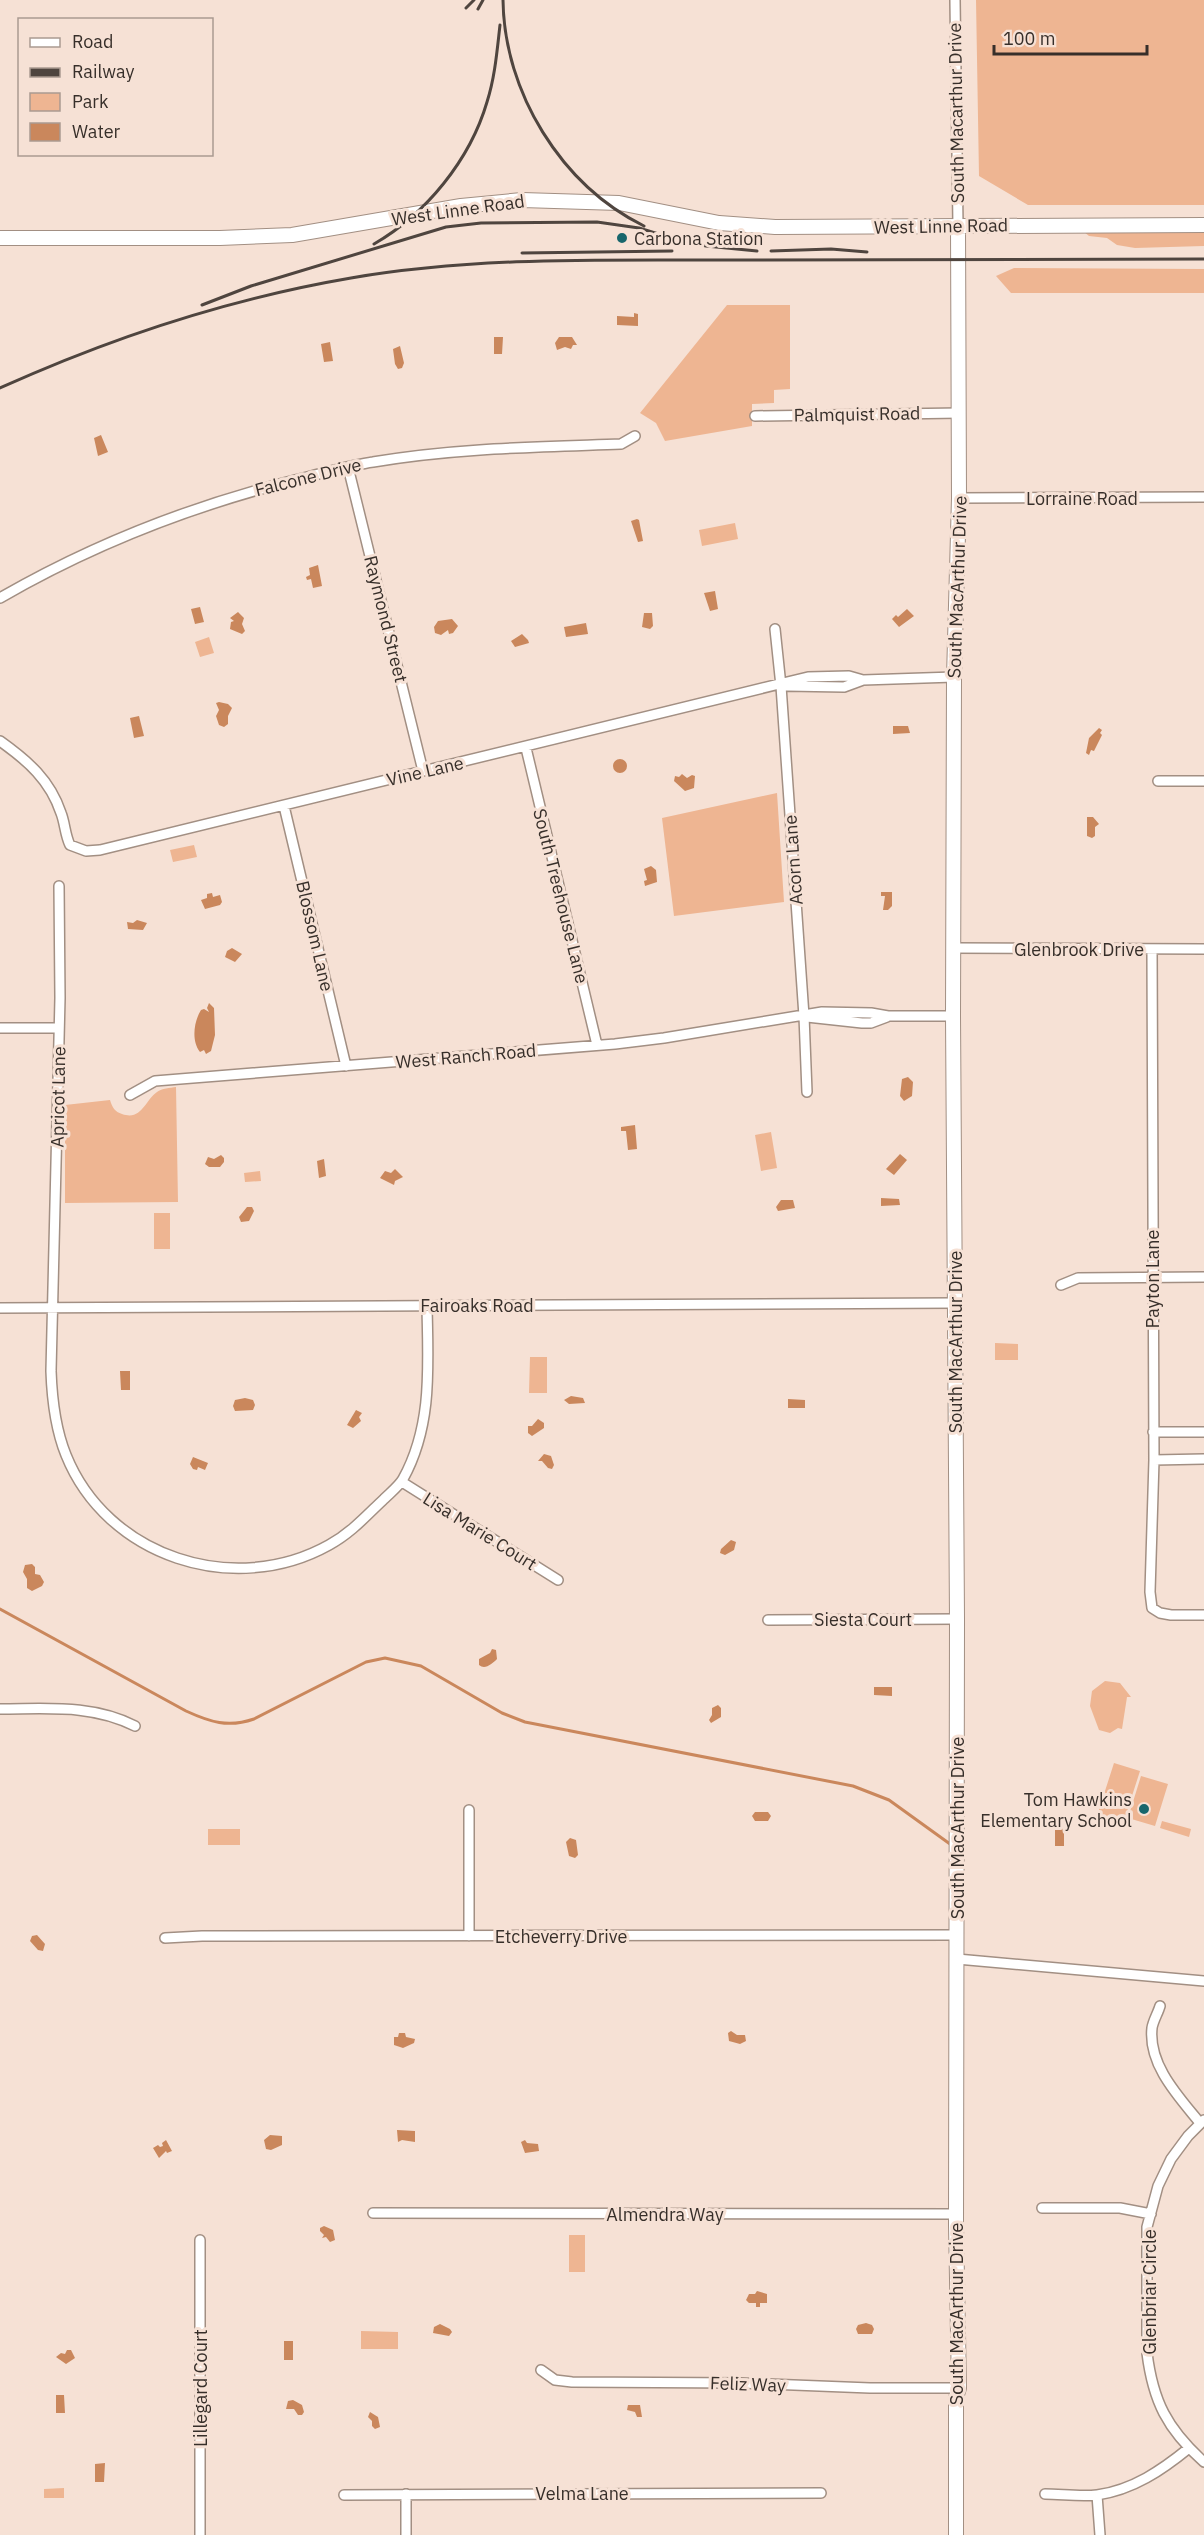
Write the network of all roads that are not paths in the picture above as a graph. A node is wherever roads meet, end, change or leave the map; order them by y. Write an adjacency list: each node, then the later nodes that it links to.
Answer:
1 (955, 0): 3 (street, South Macarthur Drive)
2 (1204, 225): 3 (street, West Linne Road)
3 (958, 226): 4 (street, West Linne Road); 5 (street, South MacArthur Drive)
4 (0, 238)
5 (960, 413): 6 (street, Palmquist Road); 10 (street, South MacArthur Drive)
6 (754, 416)
7 (635, 436): 8 (street, Falcone Drive)
8 (348, 467): 11 (street, Falcone Drive); 17 (street, Raymond Street)
9 (1204, 497): 10 (street, Lorraine Road)
10 (959, 498): 13 (street, South MacArthur Drive)
11 (0, 598)
12 (775, 629): 14 (street, Acorn Lane)
13 (954, 677): 14 (street, Vine Lane); 22 (street, South MacArthur Drive)
14 (782, 686): 16 (street, Vine Lane); 25 (street, Acorn Lane)
15 (0, 741): 20 (street, Vine Lane)
16 (526, 748): 17 (street, Vine Lane); 29 (street, South Treehouse Lane)
17 (423, 771): 20 (street, Vine Lane)
18 (1158, 781): 19 (street)
19 (1204, 781)
20 (284, 806): 30 (street, Blossom Lane)
21 (59, 886): 28 (street, Apricot Lane)
22 (954, 948): 23 (street, Glenbrook Drive); 26 (street)
23 (1152, 949): 24 (street, Glenbrook Drive); 34 (street, Payton Lane)
24 (1204, 949)
25 (804, 1016): 26 (street, West Ranch Road); 29 (street, West Ranch Road); 31 (street, Acorn Lane)
26 (953, 1016): 36 (street, South MacArthur Drive)
27 (0, 1028): 28 (street)
28 (59, 1028): 39 (street, Apricot Lane)
29 (597, 1045): 30 (street, West Ranch Road)
30 (346, 1066): 32 (street, West Ranch Road)
31 (807, 1092)
32 (130, 1095)
33 (1204, 1277): 34 (street)
34 (1152, 1278): 35 (street); 40 (street, Payton Lane)
35 (1061, 1285)
36 (955, 1303): 37 (street, Fairoaks Road); 47 (street, South MacArthur Drive)
37 (427, 1306): 39 (street, Fairoaks Road); 44 (street)
38 (0, 1308): 39 (street, Fairoaks Road)
39 (53, 1308): 44 (street, Apricot Lane)
40 (1153, 1432): 41 (street); 43 (street, Payton Lane)
41 (1204, 1432)
42 (1204, 1459): 43 (street)
43 (1154, 1460): 46 (street, Payton Lane)
44 (402, 1482): 45 (street, Lisa Marie Court)
45 (558, 1580)
46 (1204, 1615)
47 (957, 1619): 48 (street, Siesta Court); 52 (street, South MacArthur Drive)
48 (768, 1620)
49 (0, 1709): 50 (street)
50 (135, 1726)
51 (469, 1810): 53 (street)
52 (957, 1935): 53 (street, Etcheverry Drive); 55 (street, South MacArthur Drive)
53 (469, 1936): 54 (street, Etcheverry Drive)
54 (165, 1938)
55 (957, 1959): 56 (street); 61 (street, South MacArthur Drive)
56 (1204, 1981)
57 (1160, 2006): 58 (street)
58 (1202, 2122): 62 (street, Glenbriar Circle)
59 (1042, 2208): 62 (street)
60 (373, 2213): 61 (street, Almendra Way)
61 (956, 2214): 65 (street, South MacArthur Drive)
62 (1151, 2214): 66 (street, Glenbriar Circle)
63 (200, 2240): 73 (street, Lillegard Court)
64 (541, 2370): 65 (street, Feliz Way)
65 (959, 2388): 75 (street, South MacArthur Drive)
66 (1189, 2448): 67 (street, Glenbriar Circle); 72 (street)
67 (1204, 2462)
68 (821, 2493): 69 (street, Velma Lane)
69 (406, 2494): 71 (street, Velma Lane); 74 (street)
70 (1044, 2494): 72 (street)
71 (344, 2495)
72 (1097, 2495): 76 (street)
73 (200, 2535)
74 (406, 2535)
75 (956, 2535)
76 (1100, 2535)

